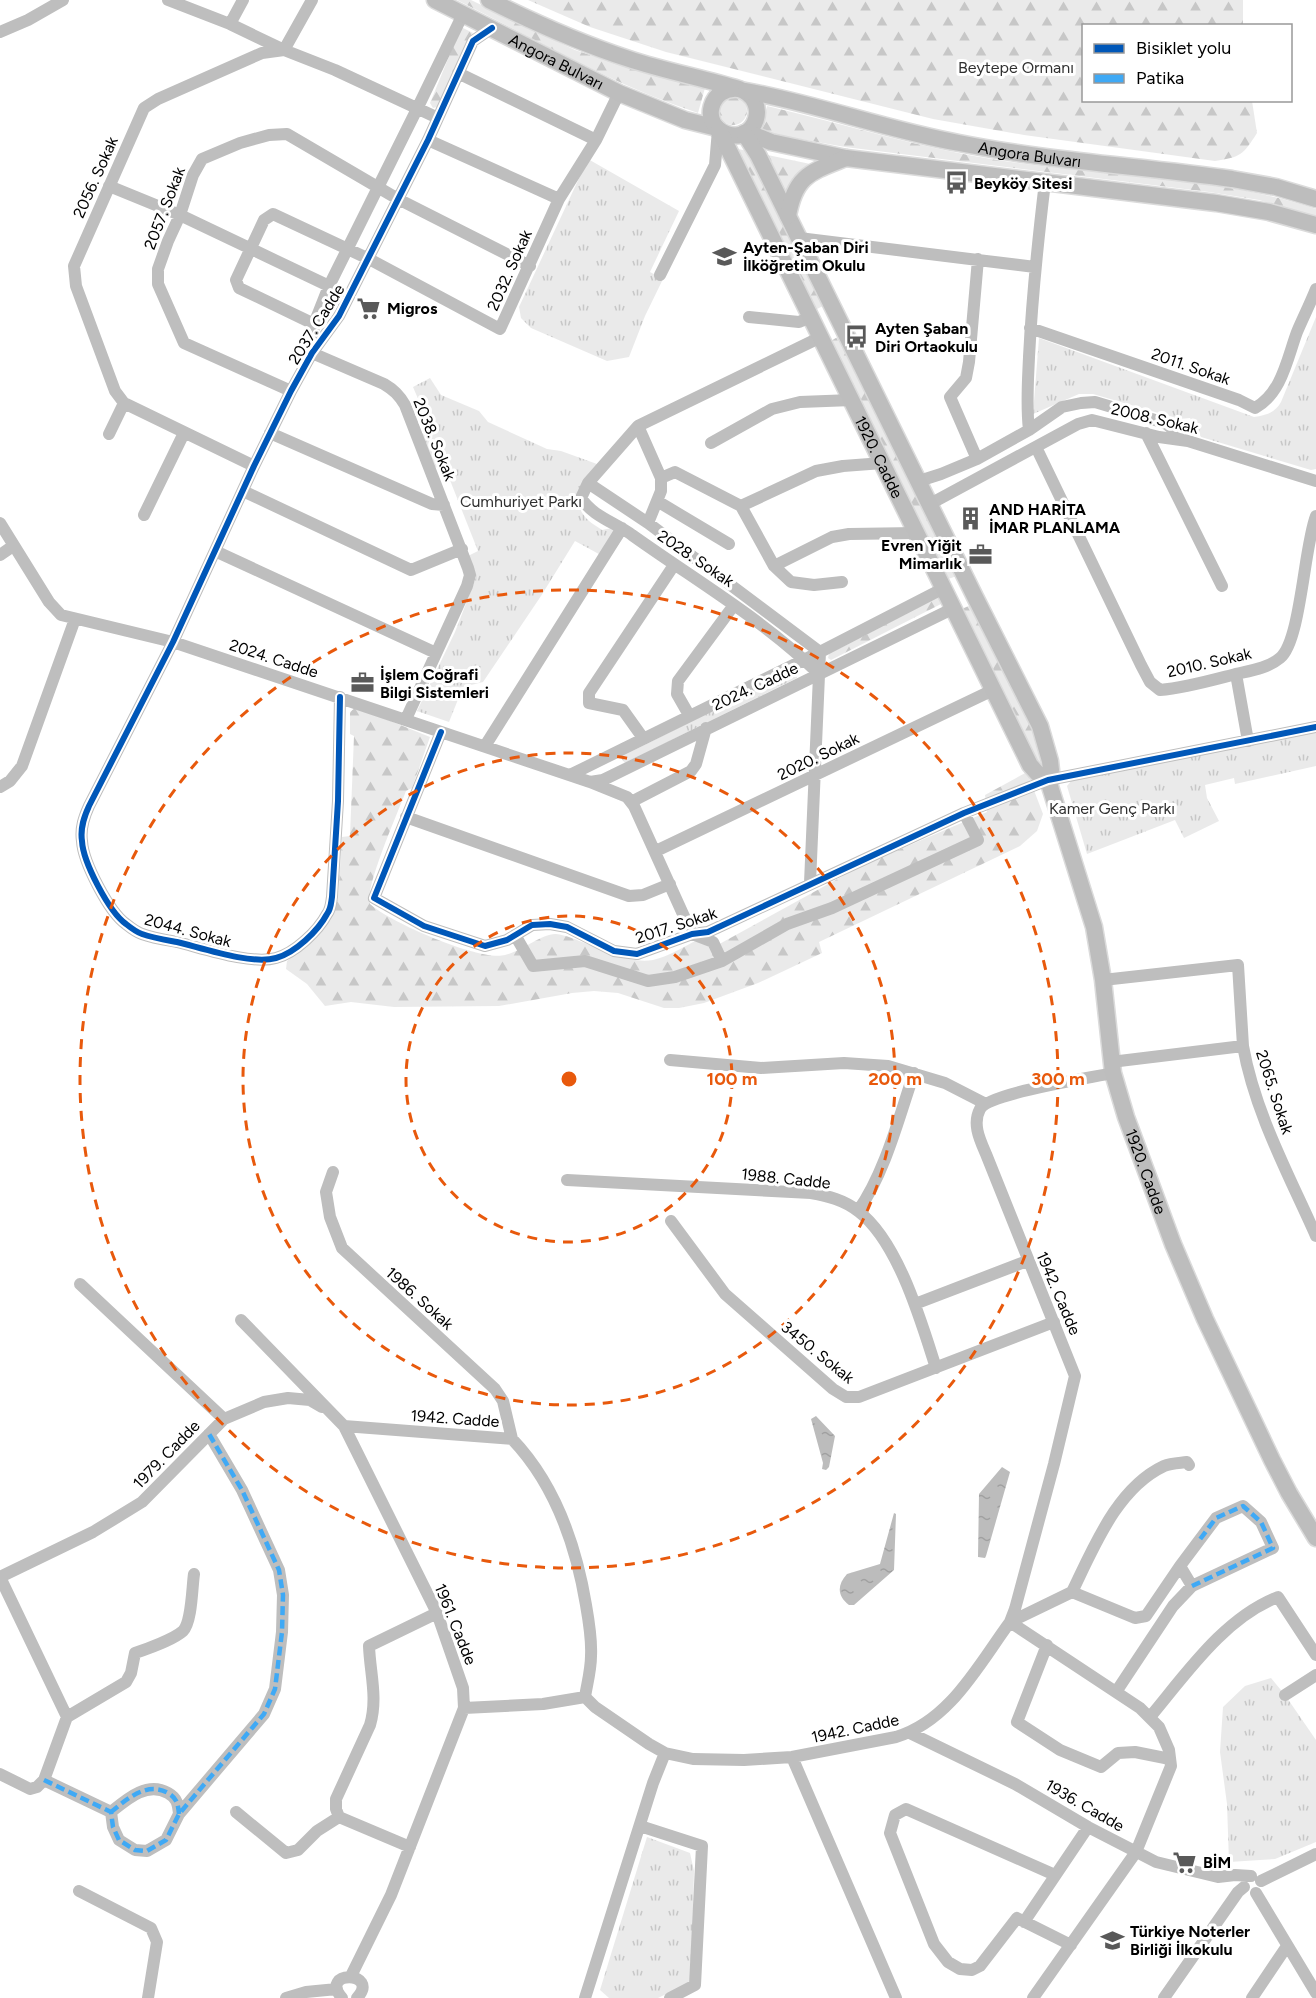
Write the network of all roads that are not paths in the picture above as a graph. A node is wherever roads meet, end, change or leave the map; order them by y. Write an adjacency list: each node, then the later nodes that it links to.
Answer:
1 (63, 0): 10 (street)
2 (168, 0): 8 (street)
3 (243, 0): 8 (street)
4 (312, 0): 11 (street)
5 (435, 0): 7 (main road, Angora Bulvarı)
6 (489, 0): 13 (main road, Angora Bulvarı)
7 (463, 14): 9 (main road, Angora Bulvarı); 15 (street, 2037. Cadde)
8 (230, 24): 11 (street)
9 (492, 28): 12 (street, 2037. Cadde); 14 (main road, Angora Bulvarı)
10 (0, 32)
11 (284, 50): 15 (street); 23 (street, 2056. Sokak)
12 (458, 73): 16 (street, 2037. Cadde); 20 (street)
13 (743, 90): 17 (main road); 18 (main road); 27 (main road, Angora Bulvarı)
14 (619, 93): 17 (main road, Angora Bulvarı); 20 (street, 2032. Sokak)
15 (417, 109): 16 (street); 24 (street, 2037. Cadde)
16 (438, 118): 19 (street, 2037. Cadde)
17 (718, 129): 18 (main road, Angora Bulvarı); 38 (street); 43 (main road, 1920. Cadde)
18 (746, 133): 21 (main road, Angora Bulvarı); 29 (main road, 1920. Cadde)
19 (428, 140): 25 (street, 2037. Cadde); 26 (street)
20 (596, 140): 26 (street, 2032. Sokak)
21 (846, 158): 22 (main road, Angora Bulvarı); 29 (main road)
22 (1045, 182): 30 (main road, Angora Bulvarı); 37 (street)
23 (109, 186): 28 (street); 51 (street, 2056. Sokak)
24 (379, 187): 25 (street, 2057. Sokak); 28 (street, 2057. Sokak); 33 (street, 2037. Cadde)
25 (398, 199): 34 (street, 2037. Cadde); 36 (street, 2057. Sokak)
26 (559, 199): 36 (street, 2032. Sokak)
27 (1316, 199)
28 (180, 215): 32 (street); 49 (street, 2057. Sokak)
29 (788, 216): 31 (main road, 1920. Cadde)
30 (1316, 225)
31 (799, 238): 35 (street); 41 (main road, 1920. Cadde)
32 (251, 247): 33 (street); 39 (street); 44 (street)
33 (346, 248): 34 (street); 39 (street, 2037. Cadde)
34 (369, 259): 36 (street, 2032. Sokak); 48 (street, 2037. Cadde)
35 (978, 259): 37 (street); 61 (street)
36 (530, 266)
37 (1035, 267): 46 (street)
38 (660, 275)
39 (329, 286): 44 (street, 2037. Cadde)
40 (1316, 289): 46 (street, 2011. Sokak)
41 (832, 306): 43 (main road); 45 (main road, 1920. Cadde)
42 (749, 317): 43 (street)
43 (811, 317): 47 (main road, 1920. Cadde)
44 (314, 324): 48 (street, 2037. Cadde)
45 (842, 326): 47 (main road); 65 (main road, 1920. Cadde)
46 (1030, 328): 53 (street)
47 (821, 337): 50 (main road, 1920. Cadde); 52 (street)
48 (312, 353): 49 (street, 2037. Cadde); 71 (street, 2038. Sokak)
49 (291, 391): 55 (street, 2037. Cadde)
50 (852, 400): 59 (street); 62 (main road, 1920. Cadde)
51 (124, 403): 54 (street); 57 (street)
52 (638, 426): 64 (street); 67 (street)
53 (1029, 430): 58 (street); 61 (street)
54 (184, 433): 63 (street); 73 (street)
55 (270, 433): 63 (street, 2037. Cadde); 71 (street)
56 (1146, 433): 58 (street, 2008. Sokak); 60 (street, 2008. Sokak); 88 (street)
57 (110, 434)
58 (1188, 441): 66 (street, 2008. Sokak)
59 (711, 443)
60 (1036, 447): 70 (street, 2008. Sokak); 99 (street, 2010. Sokak)
61 (977, 459): 65 (street)
62 (883, 463): 72 (street); 78 (main road, 1920. Cadde)
63 (254, 466): 68 (street, 2037. Cadde)
64 (661, 478): 69 (street, 2028. Sokak); 72 (street)
65 (919, 481): 70 (main road, 1920. Cadde)
66 (1316, 481)
67 (588, 483): 76 (street, 2028. Sokak); 77 (street, 2028. Sokak)
68 (243, 491): 81 (street); 82 (street, 2037. Cadde)
69 (657, 501): 76 (street, 2028. Sokak); 79 (street)
70 (930, 504): 86 (main road, 1920. Cadde)
71 (444, 505): 81 (street, 2038. Sokak)
72 (741, 506): 85 (street)
73 (144, 515)
74 (1316, 516): 99 (street, 2010. Sokak)
75 (0, 523): 80 (street)
76 (648, 523): 95 (street, 2028. Sokak)
77 (622, 528): 84 (street, 2028. Sokak); 109 (street)
78 (917, 533): 85 (street); 89 (main road, 1920. Cadde)
79 (729, 544)
80 (13, 546): 83 (street); 93 (street)
81 (462, 549): 96 (street, 2038. Sokak)
82 (215, 551): 94 (street, 2037. Cadde); 96 (street)
83 (0, 555)
84 (674, 565): 91 (street, 2028. Sokak); 107 (street)
85 (774, 566): 87 (street)
86 (965, 577): 89 (main road); 90 (main road, 1920. Cadde)
87 (842, 582)
88 (1222, 586)
89 (944, 588): 92 (main road, 1920. Cadde); 95 (street, 2024. Cadde)
90 (975, 597): 92 (main road); 114 (main road, 1920. Cadde)
91 (734, 604): 97 (street, 2028. Sokak); 102 (street)
92 (954, 608): 98 (street, 2024. Cadde); 100 (main road, 1920. Cadde)
93 (75, 619): 94 (street, 2024. Cadde); 116 (street)
94 (173, 642): 101 (street, 2024. Cadde); 101 (street, 2044. Sokak)
95 (820, 652): 97 (street, 2024. Cadde); 98 (street)
96 (436, 653): 103 (street, 2038. Sokak)
97 (804, 660): 98 (street, 2028. Sokak); 102 (street, 2024. Cadde)
98 (819, 674): 104 (street, 2024. Cadde); 113 (street)
99 (1236, 674): 108 (street)
100 (993, 690): 113 (street, 2020. Sokak); 114 (main road, 1920. Cadde)
101 (340, 697): 103 (street, 2024. Cadde)
102 (689, 715): 107 (street, 2024. Cadde)
103 (406, 719): 106 (street, 2024. Cadde)
104 (706, 728): 111 (street, 2024. Cadde); 118 (street)
105 (1316, 728): 108 (street, 2017. Sokak)
106 (441, 732): 109 (street, 2024. Cadde); 120 (street, 2017. Sokak)
107 (643, 738): 110 (street, 2024. Cadde)
108 (1248, 741): 114 (street, 2017. Sokak)
109 (485, 746): 112 (street, 2024. Cadde)
110 (610, 754): 111 (street); 112 (street, 2024. Cadde)
111 (619, 772): 115 (street, 2024. Cadde); 117 (street)
112 (570, 775): 115 (street, 2024. Cadde)
113 (814, 776): 121 (street, 2020. Sokak); 122 (street)
114 (1048, 780): 119 (street, 2017. Sokak); 127 (main road, 1920. Cadde)
115 (590, 782): 117 (street)
116 (0, 787)
117 (612, 791): 118 (street)
118 (631, 802): 121 (street)
119 (964, 813): 122 (street, 2017. Sokak); 126 (street)
120 (406, 817): 123 (street); 125 (street, 2017. Sokak)
121 (656, 851): 123 (street)
122 (810, 883): 124 (street, 2017. Sokak)
123 (670, 884): 124 (street)
124 (692, 934): 125 (street, 2017. Sokak); 126 (street)
125 (516, 935): 126 (street)
126 (722, 961)
127 (1103, 980): 128 (street); 130 (main road, 1920. Cadde)
128 (1243, 1046): 130 (street, 2065. Sokak); 137 (street, 2065. Sokak)
129 (670, 1060): 131 (street)
130 (1112, 1067): 132 (street); 150 (main road, 1920. Cadde)
131 (914, 1073): 132 (street); 135 (street)
132 (984, 1103): 138 (street, 1942. Cadde)
133 (333, 1172): 148 (street, 1986. Sokak)
134 (567, 1180): 135 (street, 1988. Cadde)
135 (858, 1211): 140 (street, 1988. Cadde)
136 (671, 1221): 143 (street, 3450. Sokak)
137 (1316, 1236)
138 (1027, 1260): 140 (street); 142 (street, 1942. Cadde)
139 (80, 1284): 145 (street)
140 (915, 1304): 143 (street, 1988. Cadde)
141 (241, 1320): 144 (street, 1961. Cadde)
142 (1054, 1322): 143 (street, 3450. Sokak); 157 (street, 1942. Cadde)
143 (936, 1368)
144 (329, 1410): 145 (street, 1979. Cadde); 146 (street, 1961. Cadde)
145 (224, 1419): 147 (street, 1979. Cadde)
146 (344, 1426): 148 (street, 1942. Cadde); 156 (street, 1961. Cadde)
147 (209, 1434): 153 (street, 1979. Cadde); 175 (street)
148 (512, 1439): 163 (street, 1942. Cadde)
149 (1189, 1465): 155 (street)
150 (1316, 1538)
151 (1180, 1566): 154 (street); 154 (street); 155 (street)
152 (194, 1574): 165 (street)
153 (0, 1577): 165 (street)
154 (1192, 1587): 161 (street)
155 (1072, 1592): 157 (street)
156 (437, 1613): 164 (street, 1961. Cadde); 176 (street)
157 (1010, 1622): 158 (street); 167 (street, 1942. Cadde)
158 (1047, 1645): 161 (street); 170 (street)
159 (1316, 1654): 166 (street)
160 (1316, 1675): 162 (street)
161 (1116, 1692): 166 (street)
162 (1286, 1695)
163 (585, 1697): 164 (street); 168 (street, 1942. Cadde)
164 (464, 1708): 179 (street, 1961. Cadde)
165 (67, 1717): 172 (street)
166 (1150, 1718): 170 (street)
167 (910, 1733): 169 (street, 1942. Cadde); 178 (street, 1936. Cadde)
168 (665, 1753): 169 (street, 1942. Cadde); 177 (street)
169 (792, 1757): 197 (street)
170 (1170, 1759): 180 (street)
171 (0, 1774): 172 (street)
172 (40, 1784): 173 (street)
173 (111, 1812): 175 (street); 175 (street)
174 (236, 1812): 176 (street)
175 (178, 1814)
176 (339, 1818): 179 (street)
177 (640, 1826): 192 (street); 196 (street)
178 (1088, 1827): 180 (street, 1936. Cadde); 182 (street)
179 (410, 1847): 188 (street, 1961. Cadde)
180 (1136, 1852): 183 (street, 1936. Cadde); 186 (street)
181 (1315, 1857): 183 (street, 1936. Cadde)
182 (1054, 1875): 185 (street); 185 (street)
183 (1253, 1884): 187 (street); 199 (street)
184 (80, 1891): 193 (street)
185 (1024, 1922): 186 (street)
186 (1071, 1945): 198 (street)
187 (1287, 1946): 189 (street); 191 (street)
188 (351, 1976): 190 (street); 195 (street)
189 (1261, 1986): 200 (street); 201 (street)
190 (339, 1993): 194 (street)
191 (1316, 1993)
192 (587, 1997)
193 (148, 1998)
194 (286, 1998)
195 (357, 1998)
196 (670, 1998)
197 (896, 1998)
198 (1033, 1998)
199 (1164, 1998)
200 (1252, 1998)
201 (1267, 1998)

